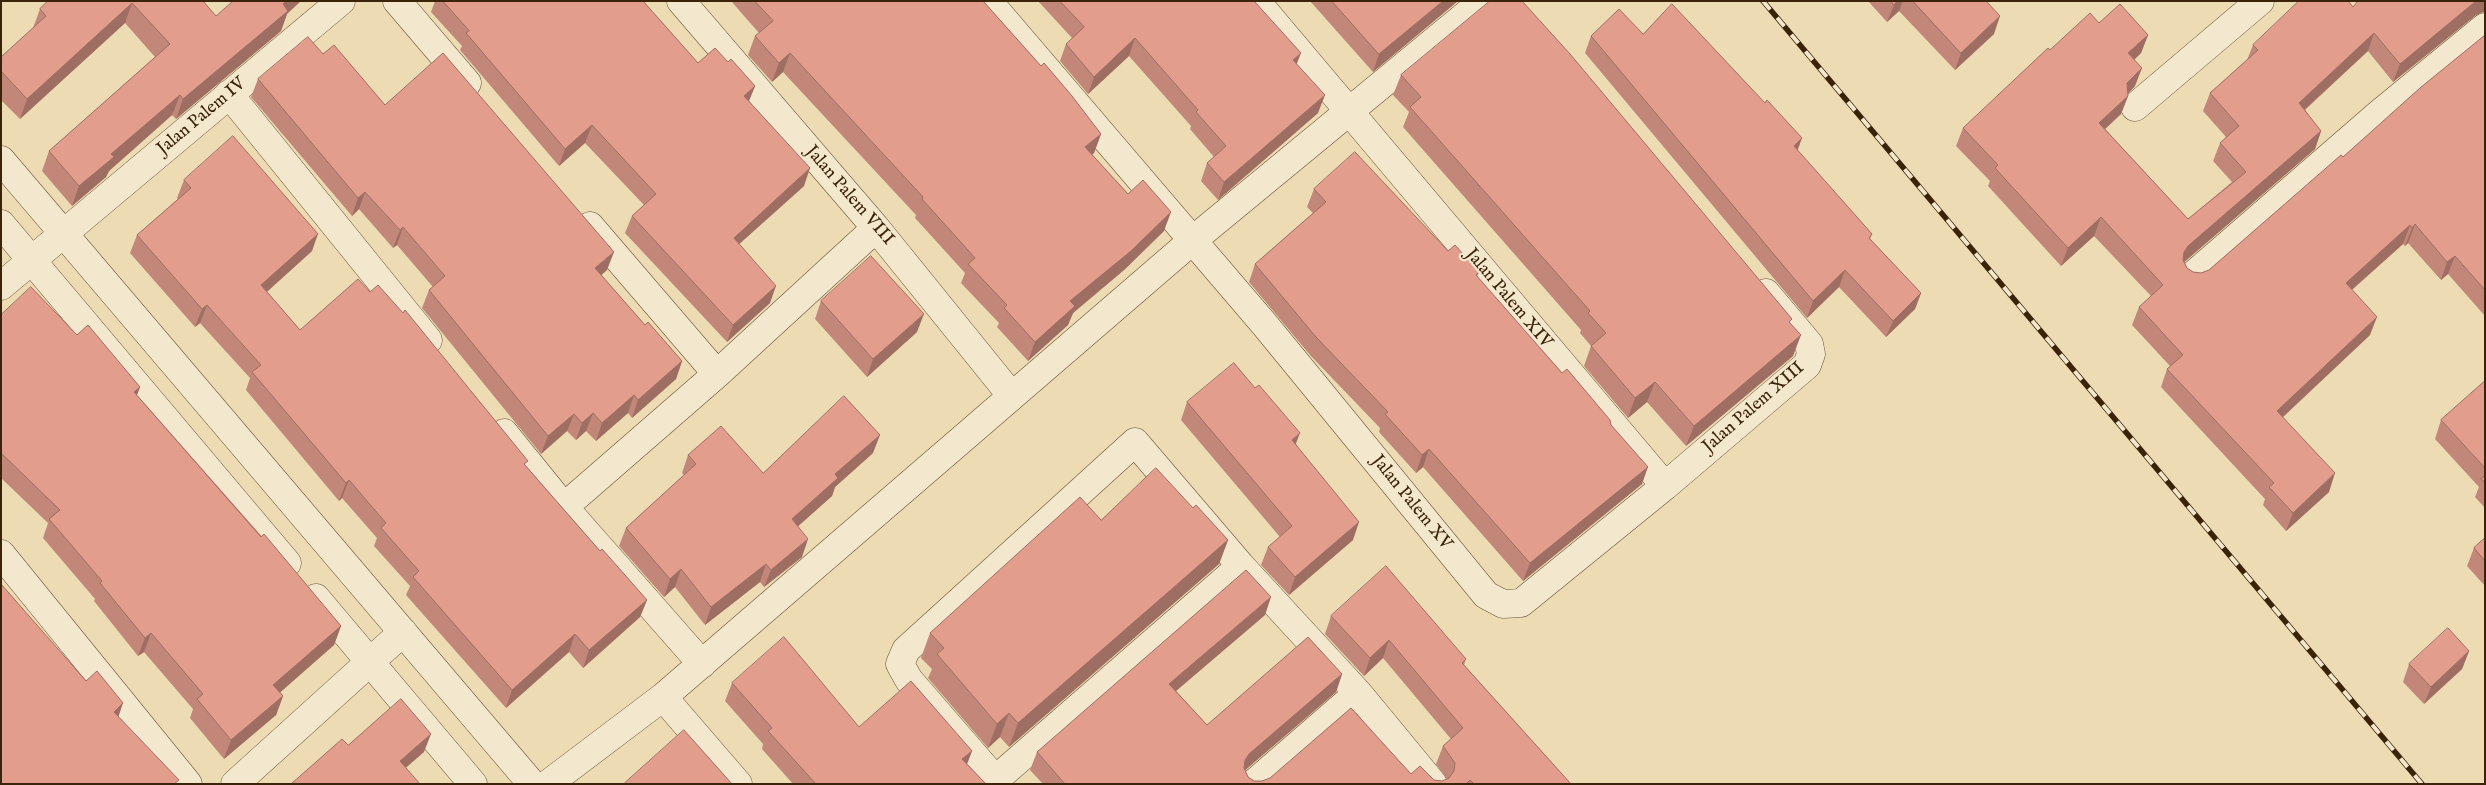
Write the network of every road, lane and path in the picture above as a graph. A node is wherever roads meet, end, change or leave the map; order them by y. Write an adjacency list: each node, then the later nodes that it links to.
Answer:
1 (341, 1): 9 (street, Jalan Palem IV)
2 (397, 1): 10 (street)
3 (681, 1): 16 (street, Jalan Palem VIII)
4 (988, 1): 18 (street, Jalan Palem XV)
5 (1256, 1): 12 (street, Jalan Palem XIV)
6 (1483, 1): 12 (street)
7 (2260, 1): 11 (street)
8 (2485, 27): 21 (street)
9 (230, 94): 17 (street, Jalan Palem IV); 23 (street)
10 (480, 98)
11 (2135, 107)
12 (1351, 113): 18 (street); 27 (street, Jalan Palem XIV)
13 (1, 160): 17 (street)
14 (576, 210): 24 (street)
15 (1, 224): 19 (street)
16 (876, 228): 24 (street); 25 (street, Jalan Palem VIII)
17 (64, 234): 19 (street, Jalan Palem IV); 31 (street)
18 (1193, 240): 25 (street); 27 (street, Jalan Palem XV)
19 (32, 261): 22 (street, Jalan Palem IV); 32 (street)
20 (1751, 275): 27 (street, Jalan Palem XIII)
21 (2192, 276)
22 (1, 286)
23 (446, 362)
24 (718, 374): 28 (street)
25 (1012, 395): 33 (street)
26 (489, 415): 28 (street)
27 (1665, 486)
28 (564, 507): 33 (street)
29 (1, 554): 37 (street)
30 (1241, 566): 34 (street); 36 (street); 36 (street)
31 (403, 632): 32 (street); 40 (street)
32 (371, 663): 38 (street); 39 (street)
33 (702, 664): 35 (street)
34 (1358, 693): 43 (street); 44 (street)
35 (663, 696): 41 (street); 42 (street)
36 (997, 782)
37 (188, 784)
38 (235, 784)
39 (473, 784)
40 (532, 784)
41 (548, 784)
42 (738, 784)
43 (1253, 784)
44 (1433, 784)

